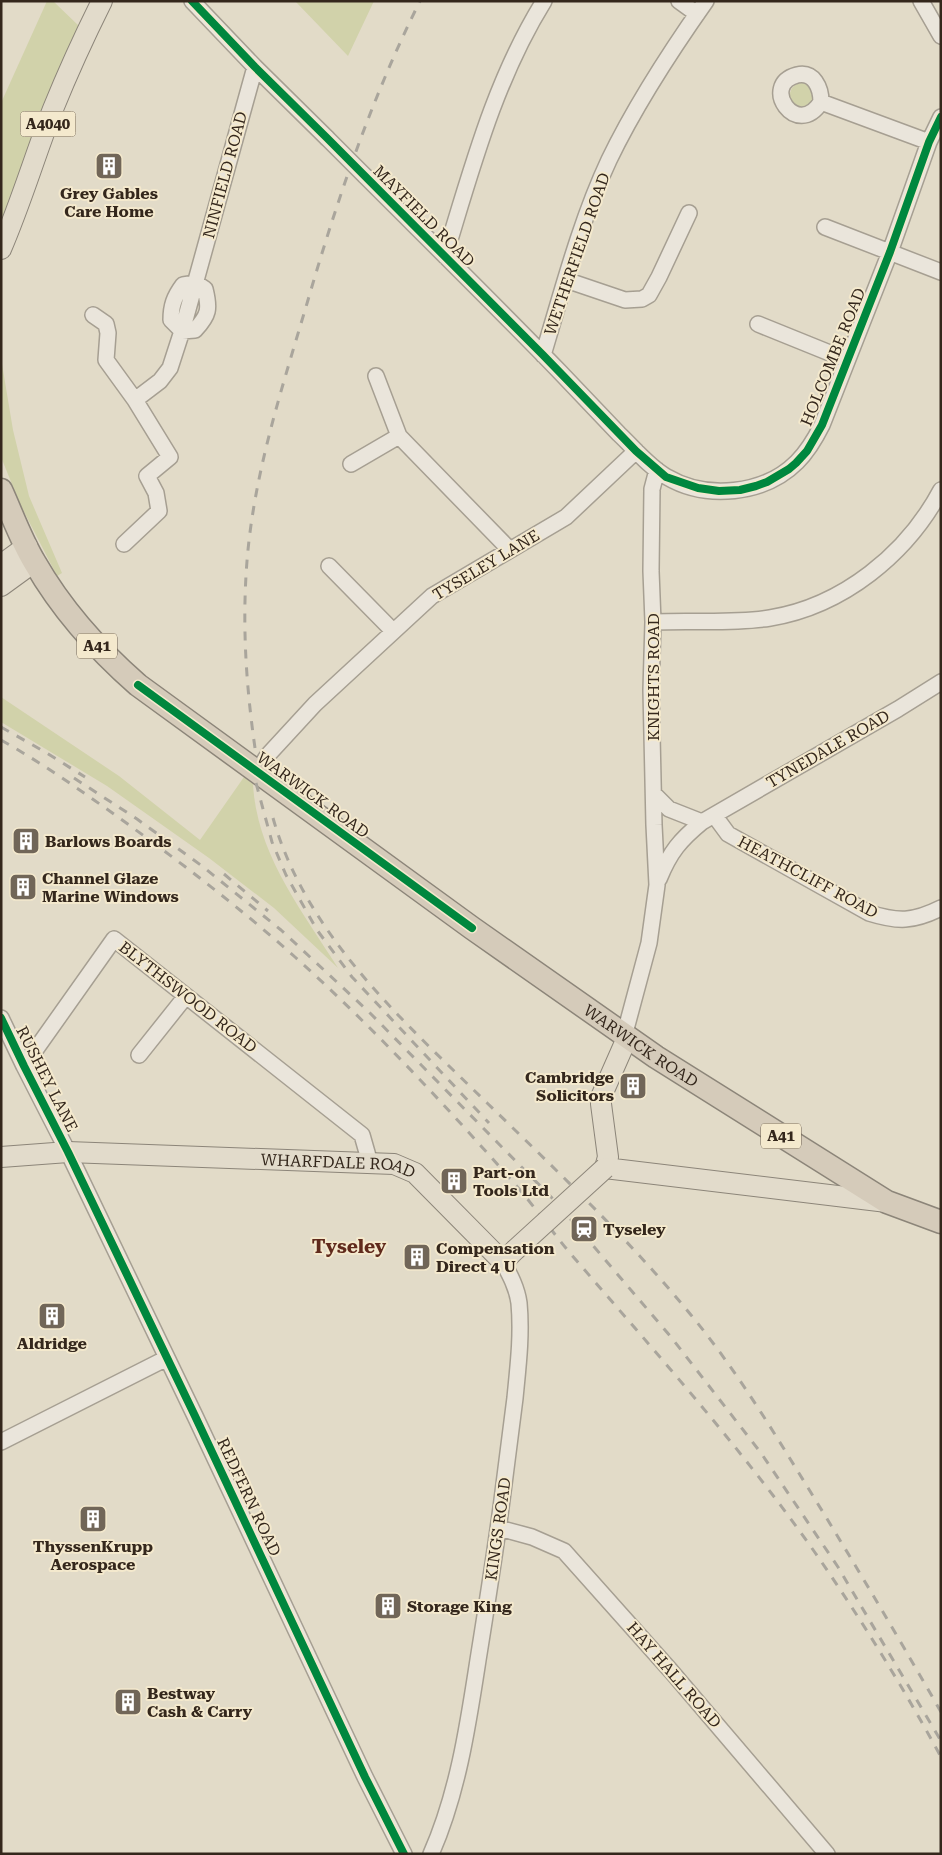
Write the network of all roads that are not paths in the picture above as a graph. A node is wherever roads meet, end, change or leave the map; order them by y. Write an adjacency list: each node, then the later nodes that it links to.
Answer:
1 (102, 1): 15 (main road, A4040)
2 (192, 1): 9 (street, MAYFIELD ROAD)
3 (544, 1): 17 (street)
4 (679, 1): 7 (street)
5 (706, 1): 7 (street, WETHERFIELD ROAD)
6 (921, 1): 8 (street)
7 (697, 14): 19 (street, WETHERFIELD ROAD)
8 (941, 36)
9 (254, 67): 17 (street, MAYFIELD ROAD, bridge); 25 (street, NINFIELD ROAD)
10 (821, 102): 12 (street)
11 (941, 117): 12 (street, HOLCOMBE ROAD)
12 (930, 142): 16 (street, HOLCOMBE ROAD)
13 (689, 213): 19 (street)
14 (825, 227): 16 (street)
15 (1, 249)
16 (890, 252): 18 (street); 23 (street, HOLCOMBE ROAD)
17 (445, 256): 22 (street, MAYFIELD ROAD)
18 (941, 272)
19 (566, 280): 22 (street, WETHERFIELD ROAD)
20 (93, 315): 25 (street)
21 (758, 324): 23 (street)
22 (543, 354): 27 (street, MAYFIELD ROAD)
23 (847, 360): 29 (street, HOLCOMBE ROAD)
24 (376, 376): 26 (street)
25 (135, 400): 32 (street)
26 (398, 436): 28 (street); 33 (street)
27 (636, 451): 29 (street, HOLCOMBE ROAD); 33 (street, TYSELEY LANE)
28 (351, 464)
29 (657, 470): 38 (street, KNIGHTS ROAD)
30 (1, 490): 34 (highway, WARWICK ROAD / A41)
31 (941, 490): 38 (street)
32 (124, 544)
33 (510, 550): 39 (street, TYSELEY LANE)
34 (30, 554): 35 (main road); 37 (main road); 41 (highway, WARWICK ROAD / A41)
35 (1, 565)
36 (329, 566): 39 (street)
37 (1, 586)
38 (653, 622): 42 (street, KNIGHTS ROAD)
39 (393, 631): 41 (street, TYSELEY LANE)
40 (941, 682): 43 (street, TYNEDALE ROAD)
41 (257, 772): 48 (highway, WARWICK ROAD / A41)
42 (654, 794): 43 (street); 44 (street, KNIGHTS ROAD)
43 (708, 819): 44 (street, KNIGHTS ROAD); 45 (street, HEATHCLIFF ROAD)
44 (657, 885): 48 (street, KNIGHTS ROAD)
45 (941, 908)
46 (186, 996): 49 (street); 50 (street, BLYTHSWOOD ROAD); 53 (street, BLYTHSWOOD ROAD)
47 (1, 1018): 50 (street, RUSHEY LANE)
48 (627, 1038): 54 (main road); 55 (highway, WARWICK ROAD / A41)
49 (139, 1054)
50 (24, 1066): 51 (street, RUSHEY LANE)
51 (68, 1152): 52 (main road, WHARFDALE ROAD); 53 (main road, WHARFDALE ROAD); 60 (street, REDFERN ROAD)
52 (1, 1157)
53 (370, 1163): 59 (main road, WHARFDALE ROAD)
54 (605, 1168): 56 (main road); 59 (main road, bridge)
55 (844, 1175): 56 (main road); 57 (highway, WARWICK ROAD / A41)
56 (808, 1192): 57 (main road)
57 (887, 1202): 58 (highway, WARWICK ROAD / A41)
58 (941, 1222)
59 (509, 1256): 62 (street, KINGS ROAD)
60 (168, 1358): 61 (street); 63 (street, REDFERN ROAD)
61 (1, 1442)
62 (498, 1528): 64 (street, KINGS ROAD); 65 (street, HAY HALL ROAD)
63 (404, 1854)
64 (431, 1854)
65 (827, 1854)

